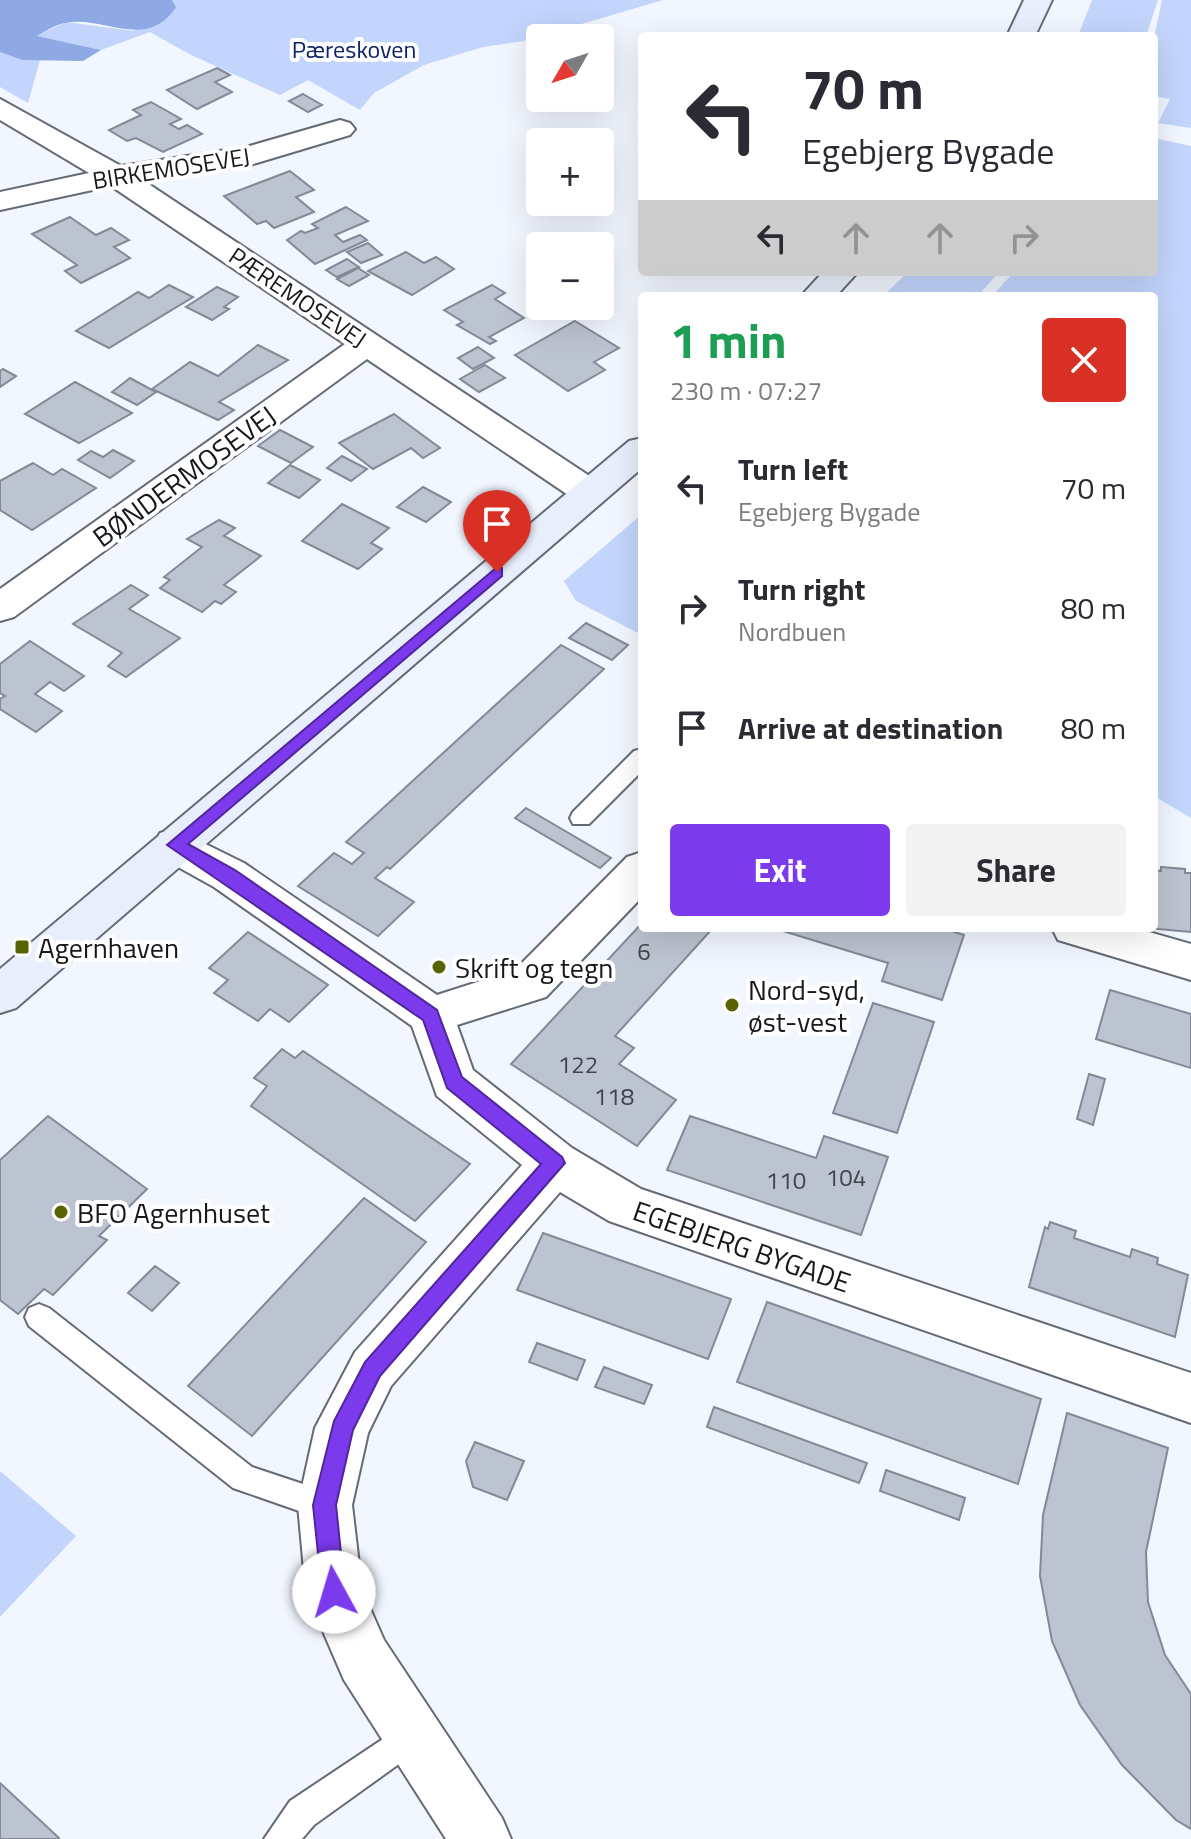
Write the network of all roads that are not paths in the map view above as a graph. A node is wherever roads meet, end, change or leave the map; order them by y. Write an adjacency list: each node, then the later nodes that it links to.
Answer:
1 (1038, 0): 2 (street)
2 (1023, 32)
3 (0, 108): 5 (street, PÆREMOSEVEJ)
4 (340, 129): 5 (street, BIRKEMOSEVEJ)
5 (116, 176): 6 (street, BIRKEMOSEVEJ); 9 (street, PÆREMOSEVEJ)
6 (0, 201)
7 (838, 276): 8 (street)
8 (821, 292)
9 (368, 343): 11 (street, PÆREMOSEVEJ); 12 (street, BØNDERMOSEVEJ)
10 (638, 452): 11 (street)
11 (590, 493): 15 (street)
12 (0, 608)
13 (636, 771): 14 (lane)
14 (581, 818)
15 (175, 845): 19 (street); 20 (street)
16 (638, 873): 20 (street)
17 (1088, 932): 18 (street)
18 (1191, 962)
19 (0, 995)
20 (431, 1015): 21 (street, EGEBJERG BYGADE)
21 (555, 1163): 23 (street, EGEBJERG BYGADE); 24 (street)
22 (39, 1317): 24 (lane)
23 (1191, 1398)
24 (325, 1505): 25 (street)
25 (413, 1735): 26 (lane); 27 (street)
26 (281, 1839)
27 (481, 1839)

